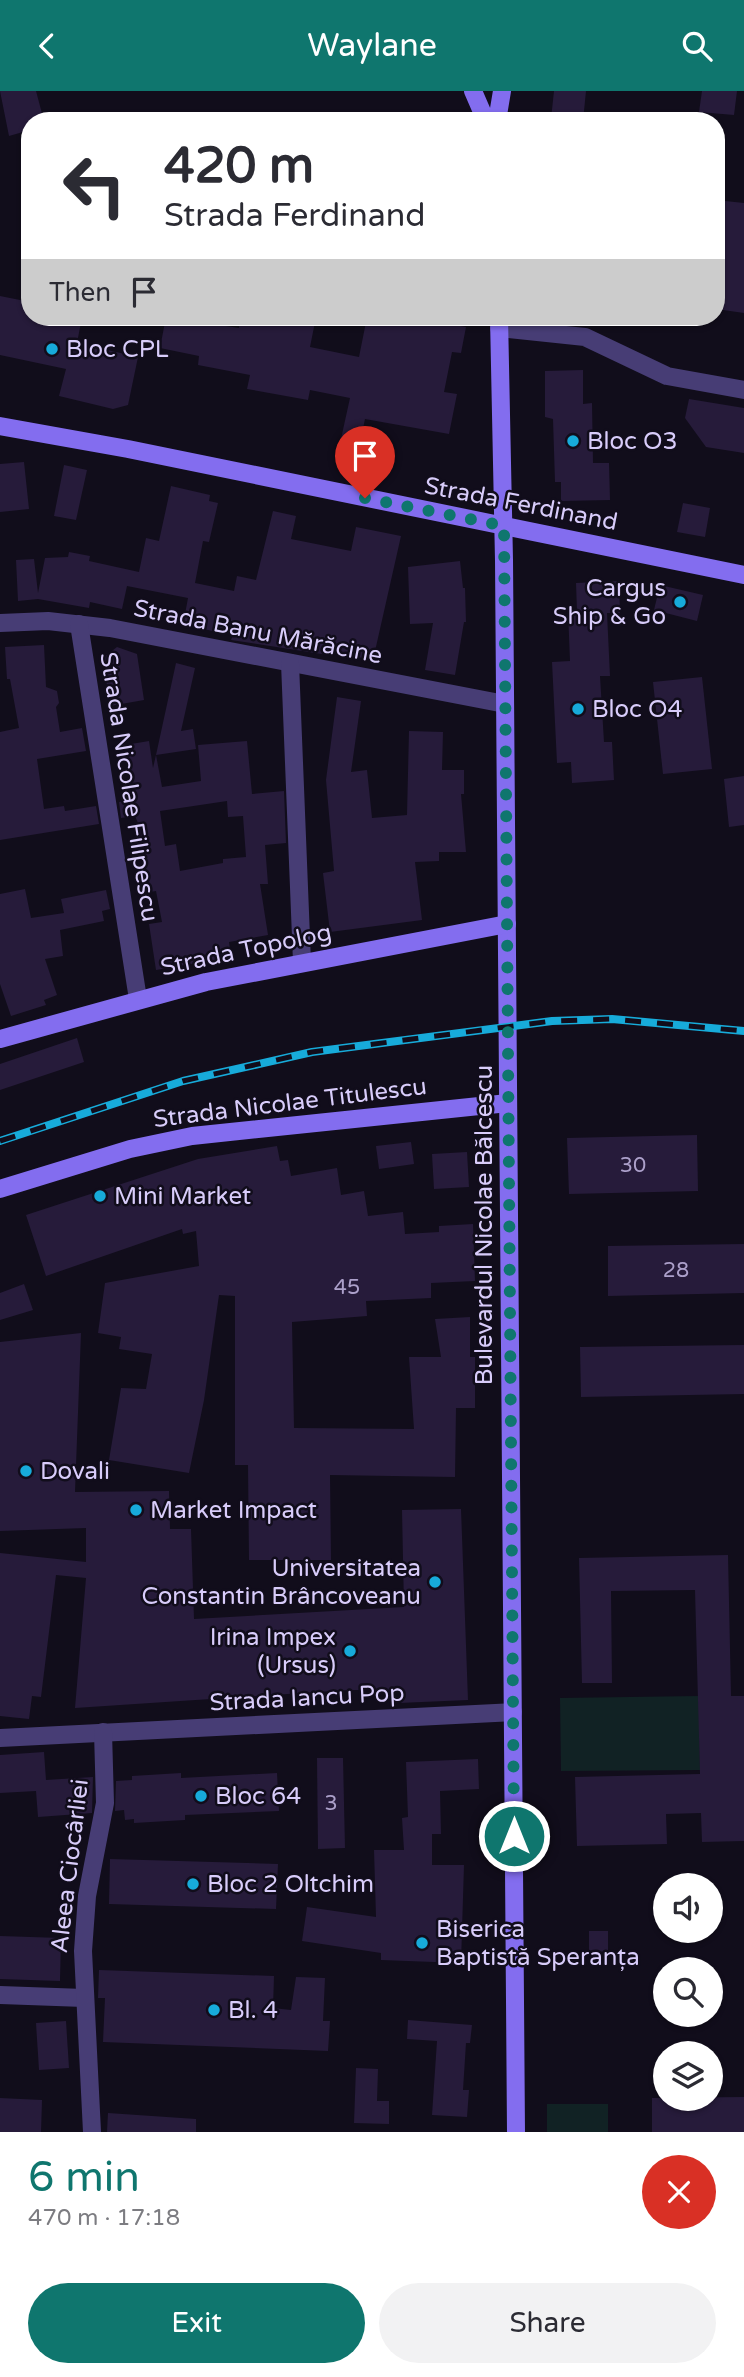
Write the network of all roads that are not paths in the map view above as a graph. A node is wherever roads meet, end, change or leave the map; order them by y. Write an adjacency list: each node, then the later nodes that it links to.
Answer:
1 (472, 91): 3 (main road)
2 (502, 91): 4 (main road)
3 (482, 112)
4 (498, 112)
5 (499, 326): 9 (main road, Bulevardul Nicolae Bălcescu)
6 (517, 326): 7 (street)
7 (744, 390)
8 (0, 426): 9 (main road, Strada Ferdinand)
9 (504, 526): 10 (main road, Strada Ferdinand); 14 (main road, Bulevardul Nicolae Bălcescu)
10 (744, 575)
11 (0, 623): 12 (street, Strada Banu Mărăcine)
12 (79, 624): 13 (street, Strada Banu Mărăcine); 17 (street, Strada Nicolae Filipescu)
13 (290, 663): 14 (street, Strada Banu Mărăcine); 16 (street)
14 (505, 704): 15 (main road, Bulevardul Nicolae Bălcescu)
15 (507, 924): 16 (main road, Strada Topolog); 19 (main road, Bulevardul Nicolae Bălcescu)
16 (302, 962): 17 (main road, Strada Topolog)
17 (138, 999): 18 (main road, Strada Topolog)
18 (0, 1039)
19 (508, 1103): 20 (main road, Strada Nicolae Titulescu); 21 (main road, Bulevardul Nicolae Bălcescu)
20 (0, 1189)
21 (513, 1712): 22 (street, Strada Iancu Pop); 27 (main road, Bulevardul Nicolae Bălcescu)
22 (103, 1732): 23 (street, Strada Iancu Pop); 25 (street, Aleea Ciocârliei)
23 (0, 1738)
24 (0, 1995): 25 (street)
25 (84, 1998): 26 (street, Aleea Ciocârliei)
26 (92, 2132)
27 (516, 2132)

